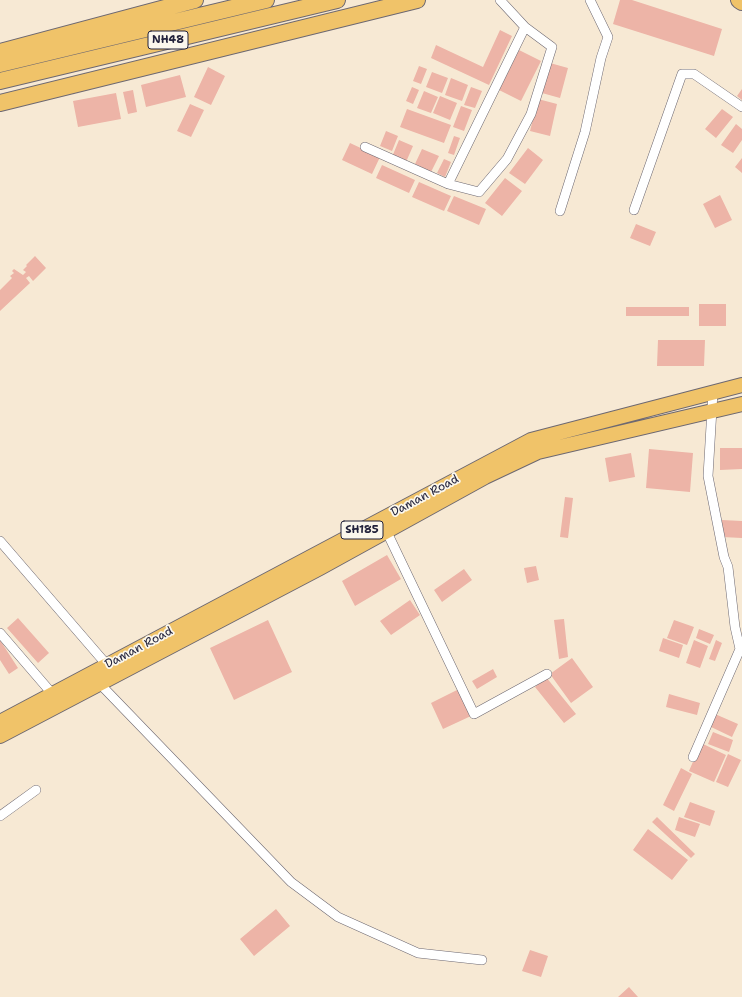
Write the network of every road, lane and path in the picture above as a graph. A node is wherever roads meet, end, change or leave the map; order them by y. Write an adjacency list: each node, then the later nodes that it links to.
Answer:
1 (195, 0): 10 (highway)
2 (266, 0): 11 (highway, NH48)
3 (337, 0): 12 (highway, NH48)
4 (417, 0): 13 (highway)
5 (500, 0): 9 (street)
6 (590, 0): 18 (street)
7 (739, 0): 8 (highway)
8 (742, 2)
9 (525, 27): 16 (street); 16 (street)
10 (0, 52)
11 (0, 64)
12 (0, 81)
13 (0, 103)
14 (742, 107): 17 (street)
15 (365, 147): 16 (street)
16 (448, 184)
17 (634, 210)
18 (560, 211)
19 (742, 385): 20 (main road, Daman Road / SH185)
20 (713, 392): 22 (street); 23 (main road, Daman Road / SH185)
21 (742, 404): 22 (main road)
22 (711, 411): 23 (main road); 31 (street)
23 (384, 525): 26 (main road, Daman Road / SH185); 26 (main road); 27 (street)
24 (0, 541): 26 (street)
25 (0, 633): 28 (street)
26 (100, 673): 28 (main road, Daman Road / SH185); 34 (street)
27 (547, 674)
28 (56, 699): 29 (main road, Daman Road / SH185); 30 (main road)
29 (0, 722)
30 (0, 736)
31 (693, 757)
32 (36, 790): 33 (street)
33 (0, 816)
34 (482, 960)

